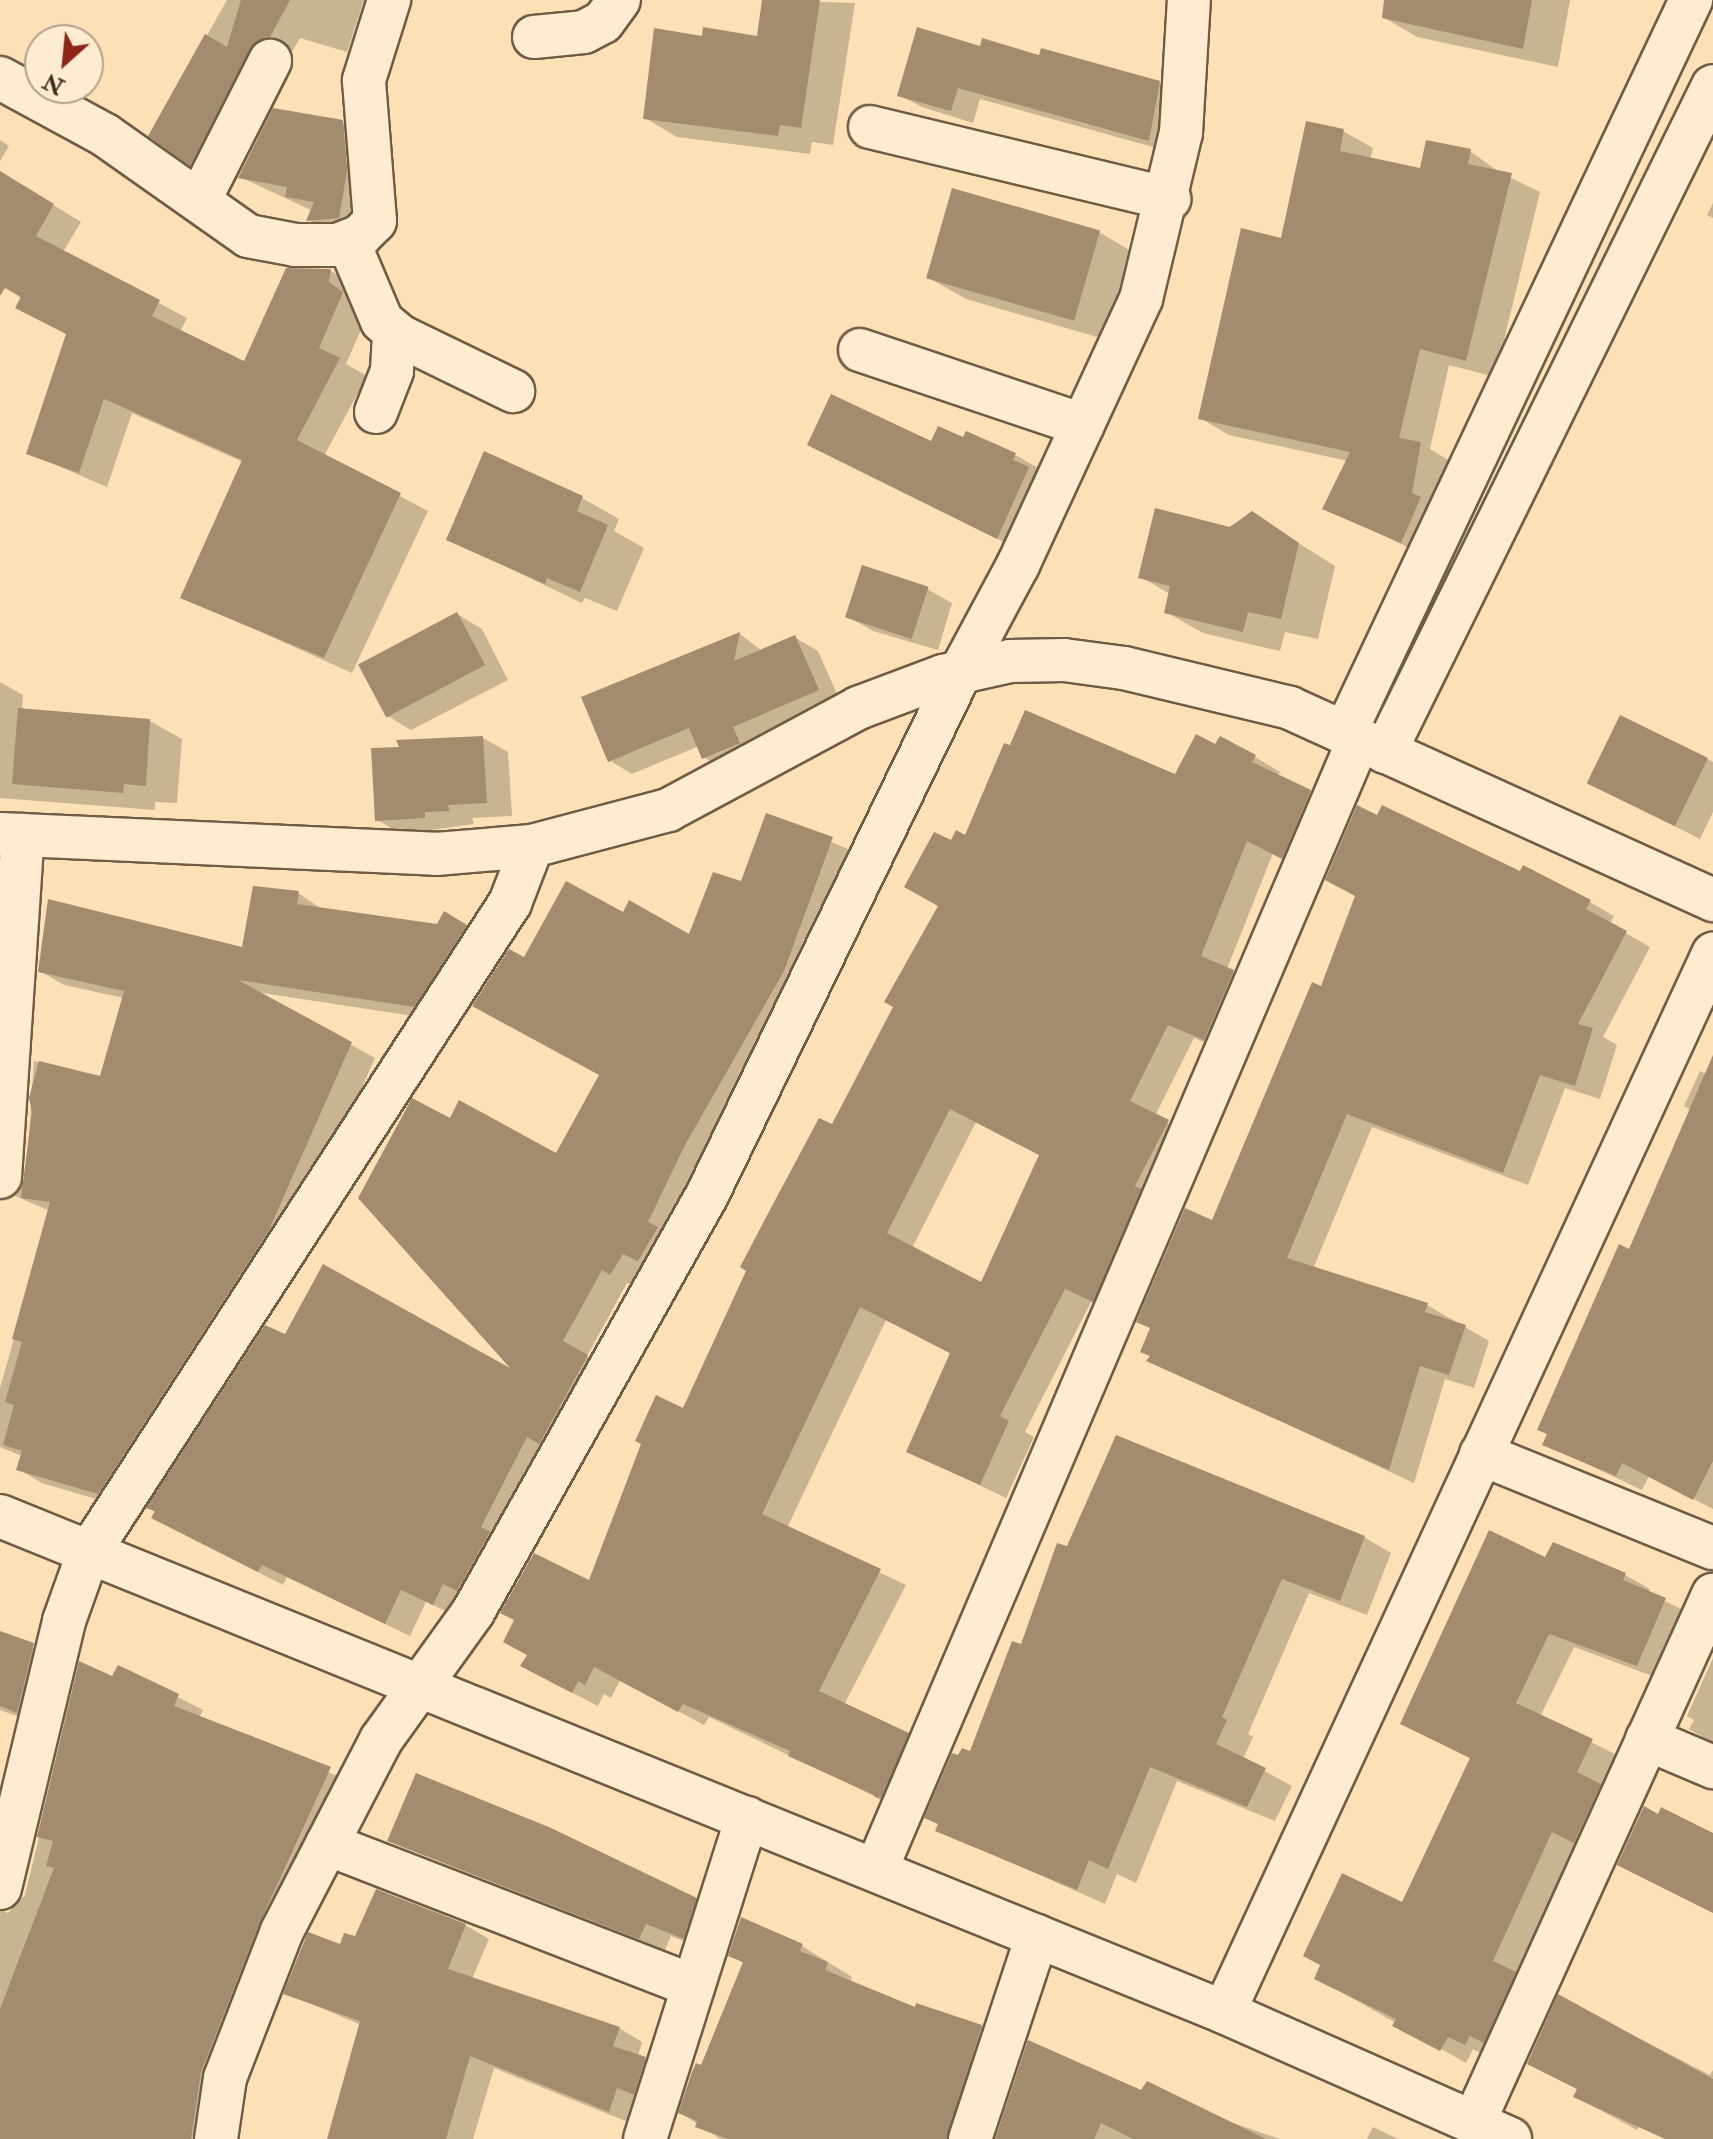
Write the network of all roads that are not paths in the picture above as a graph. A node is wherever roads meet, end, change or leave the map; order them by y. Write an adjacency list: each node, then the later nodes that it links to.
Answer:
1 (389, 0): 12 (street)
2 (619, 0): 5 (street)
3 (1189, 0): 11 (street)
4 (1691, 0): 19 (street)
5 (534, 37)
6 (270, 61): 10 (street)
7 (0, 78): 10 (street)
8 (1713, 86): 19 (street)
9 (870, 127): 11 (street)
10 (200, 199): 12 (street)
11 (1169, 199): 17 (street)
12 (348, 241): 13 (street)
13 (394, 332): 15 (street); 16 (street)
14 (860, 350): 17 (street)
15 (513, 391)
16 (376, 412)
17 (1083, 425): 18 (street)
18 (960, 673): 19 (street); 21 (street); 30 (street)
19 (1363, 741): 22 (street); 35 (street)
20 (12, 834): 21 (street); 24 (street)
21 (532, 846): 28 (street)
22 (1713, 900)
23 (1713, 954): 25 (street)
24 (0, 1177)
25 (1481, 1454): 27 (street); 39 (street)
26 (0, 1516): 28 (street)
27 (1713, 1548)
28 (88, 1554): 30 (street); 36 (street)
29 (1713, 1595): 31 (street)
30 (422, 1685): 33 (street); 34 (street)
31 (1647, 1739): 32 (street); 40 (street)
32 (1713, 1767)
33 (747, 1818): 35 (street); 38 (street)
34 (327, 1844): 38 (street); 42 (street)
35 (876, 1870): 37 (street)
36 (0, 1888)
37 (1037, 1936): 39 (street); 43 (street)
38 (693, 1986): 41 (street)
39 (1224, 2012): 40 (street)
40 (1492, 2130)
41 (658, 2135)
42 (216, 2139)
43 (970, 2139)

